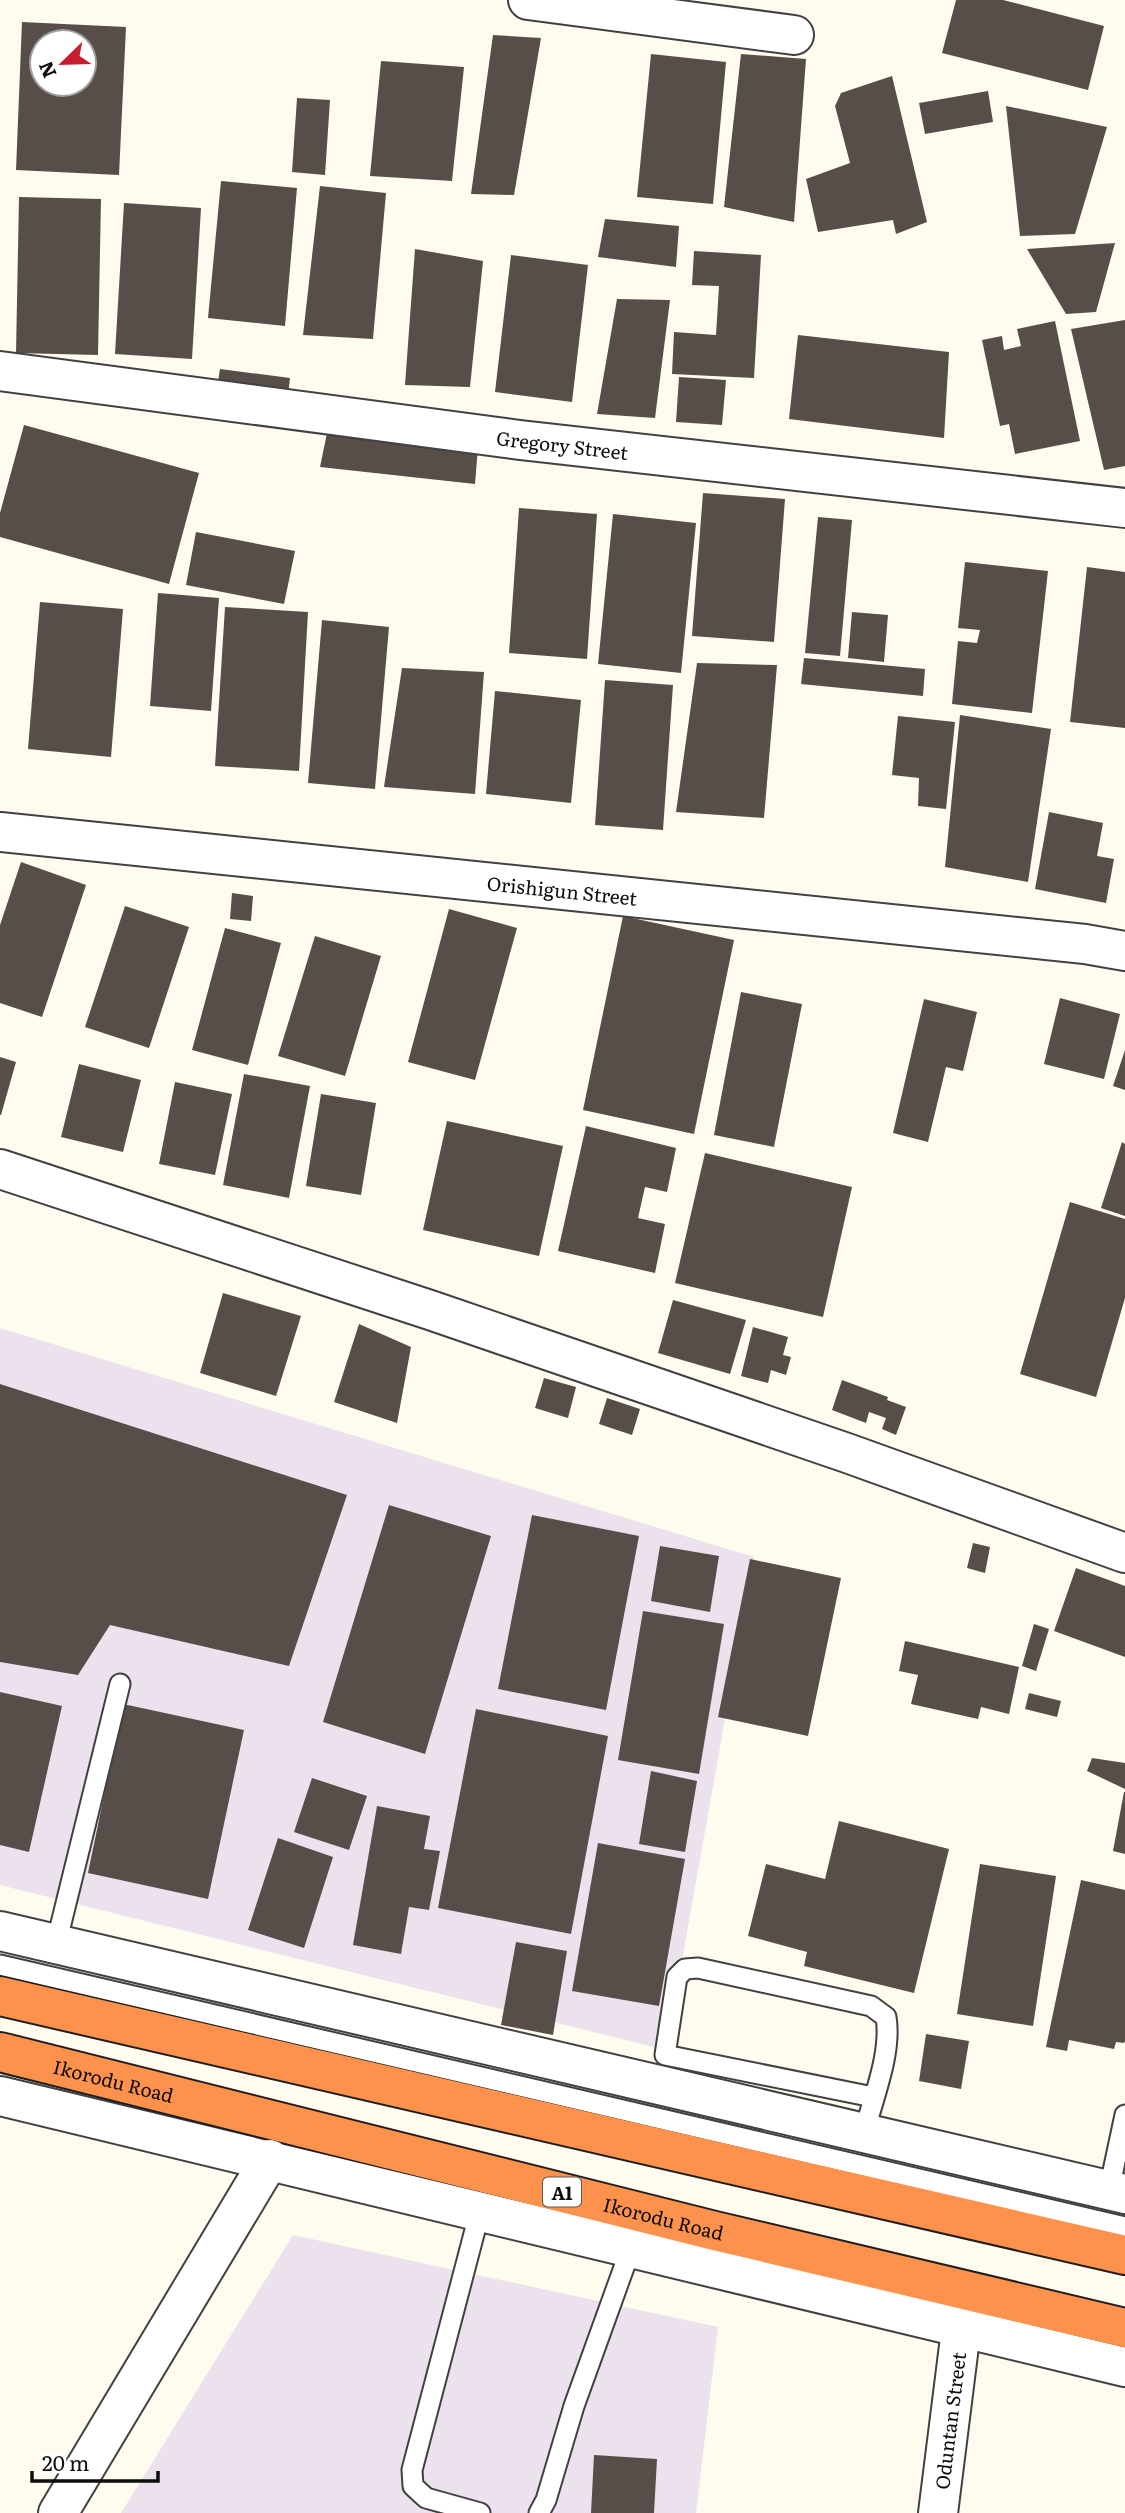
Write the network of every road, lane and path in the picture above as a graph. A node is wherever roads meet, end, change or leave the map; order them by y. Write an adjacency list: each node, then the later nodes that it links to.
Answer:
1 (528, 0): 2 (street)
2 (794, 34)
3 (0, 372): 4 (street, Gregory Street)
4 (1125, 508)
5 (0, 832): 6 (street, Orishigun Street)
6 (1125, 951)
7 (0, 1169): 8 (street)
8 (1125, 1553)
9 (120, 1684): 11 (lane)
10 (0, 1931): 11 (street)
11 (57, 1944): 15 (street)
12 (0, 1965): 24 (lane)
13 (0, 1996): 26 (highway)
14 (0, 2052): 20 (highway, Ikorodu Road / A1)
15 (664, 2071): 17 (street); 17 (lane)
16 (0, 2096): 19 (street, Ikorodu Road)
17 (868, 2115): 21 (street)
18 (1125, 2115): 21 (lane)
19 (270, 2159): 22 (street, Ikorodu Road); 32 (street)
20 (529, 2184): 23 (street); 27 (highway, Ikorodu Road / A1)
21 (1117, 2192)
22 (480, 2211): 23 (street, Ikorodu Road); 33 (lane)
23 (521, 2221): 25 (street, Ikorodu Road)
24 (1125, 2227)
25 (631, 2248): 28 (street, Ikorodu Road); 34 (lane)
26 (1125, 2255)
27 (915, 2278): 28 (street); 29 (highway, Ikorodu Road / A1)
28 (907, 2316): 30 (street, Ikorodu Road)
29 (1125, 2328)
30 (961, 2330): 31 (street, Ikorodu Road); 35 (street, Oduntan Street)
31 (1125, 2367)
32 (58, 2513)
33 (480, 2513)
34 (539, 2513)
35 (938, 2513)

